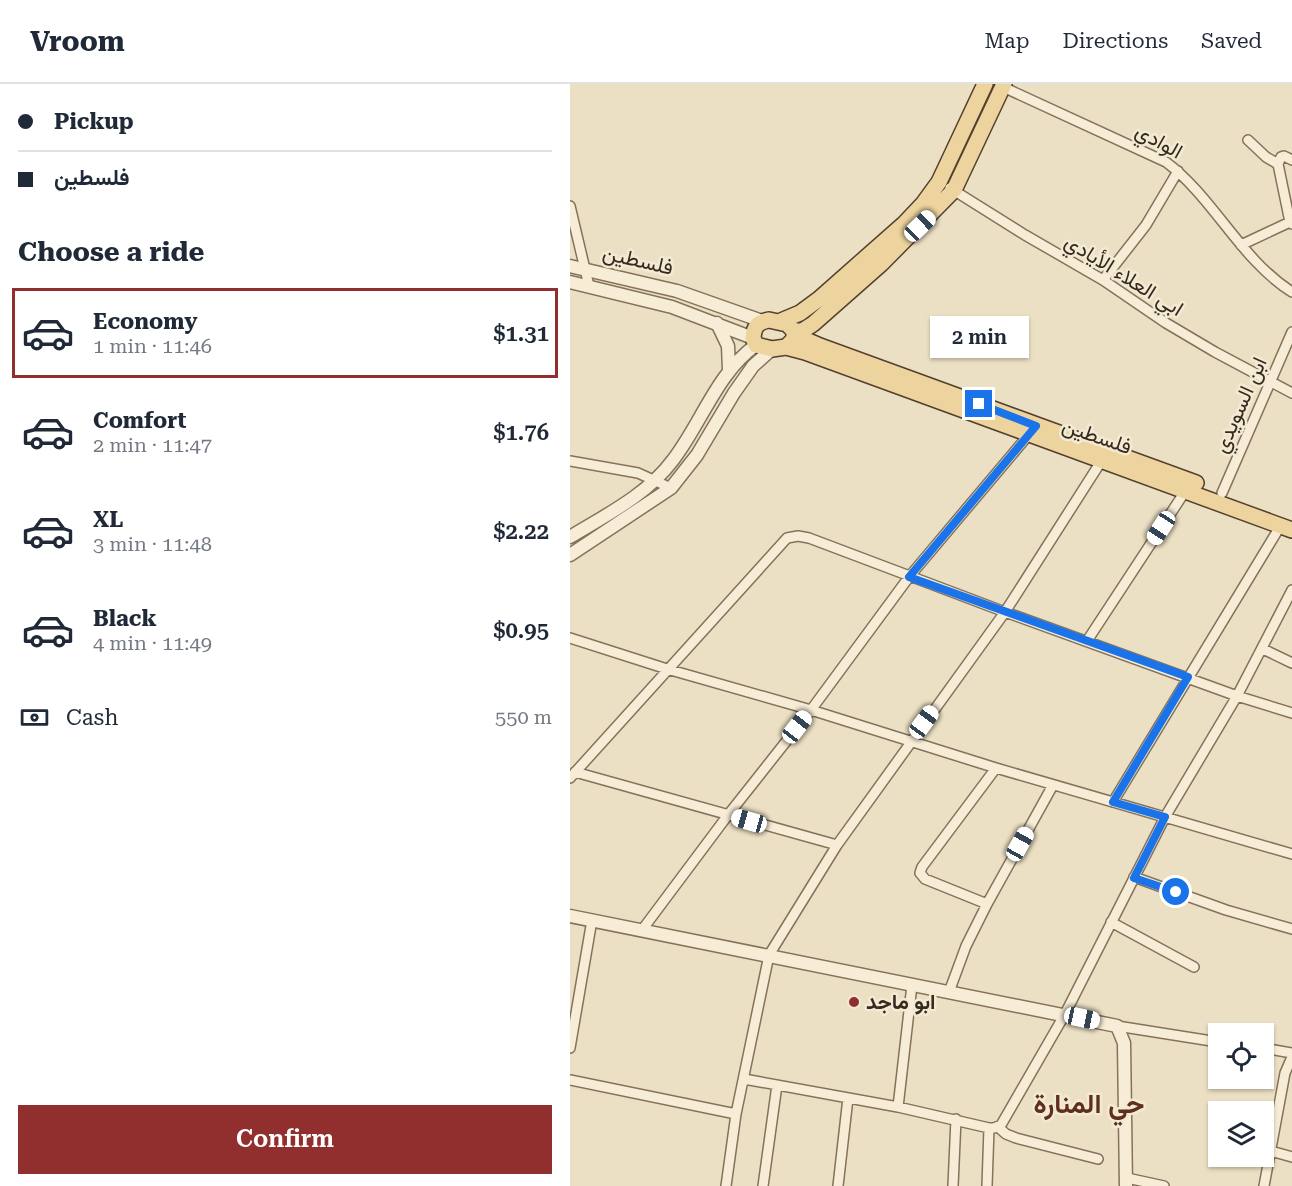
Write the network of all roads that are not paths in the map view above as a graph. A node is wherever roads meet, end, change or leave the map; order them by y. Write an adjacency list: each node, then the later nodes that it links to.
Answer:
1 (985, 84): 7 (main road)
2 (1004, 86): 6 (street, الوادي); 8 (main road)
3 (1248, 140): 5 (street)
4 (1292, 160): 5 (street)
5 (1278, 164): 10 (street)
6 (1178, 171): 11 (street, الوادي); 14 (street)
7 (939, 182): 8 (street, ابي العلاء الأيادي); 19 (main road)
8 (954, 190): 14 (street, ابي العلاء الأيادي); 21 (main road)
9 (570, 206): 13 (street)
10 (1291, 223): 11 (street)
11 (1241, 245): 17 (street, الوادي)
12 (570, 266): 13 (street, فلسطين)
13 (586, 269): 16 (street); 18 (street, فلسطين)
14 (1103, 280): 27 (street, ابي العلاء الأيادي)
15 (570, 282): 16 (street, فلسطين)
16 (589, 286): 20 (street, فلسطين)
17 (1292, 292)
18 (762, 321): 19 (main road); 23 (main road)
19 (781, 321): 24 (main road)
20 (717, 323): 23 (street, فلسطين); 26 (street)
21 (813, 324): 24 (main road); 25 (main road)
22 (1292, 332): 27 (street, ابن السويدي)
23 (754, 341): 24 (main road); 26 (street)
24 (787, 341): 25 (main road, فلسطين); 29 (main road, فلسطين); 34 (street)
25 (820, 346): 29 (main road, فلسطين)
26 (729, 370): 33 (street)
27 (1269, 381): 28 (street, ابي العلاء الأيادي); 36 (street, ابن السويدي)
28 (1292, 393)
29 (1032, 430): 30 (main road, فلسطين); 32 (main road, فلسطين); 40 (street)
30 (1102, 460): 32 (main road, فلسطين); 42 (street)
31 (570, 461): 33 (street)
32 (1159, 475): 35 (main road, فلسطين); 36 (main road, فلسطين)
33 (655, 481): 34 (street); 38 (street)
34 (671, 488): 39 (street)
35 (1186, 490): 37 (main road, فلسطين); 44 (street)
36 (1222, 493): 37 (main road, فلسطين)
37 (1288, 525): 48 (street)
38 (570, 537)
39 (570, 555)
40 (909, 577): 42 (street); 47 (street); 50 (street)
41 (1292, 590): 45 (street)
42 (1005, 612): 44 (street); 52 (street)
43 (570, 638): 47 (street)
44 (1087, 641): 48 (street)
45 (1263, 649): 46 (street); 49 (street)
46 (1292, 663)
47 (667, 669): 50 (street); 54 (street)
48 (1188, 677): 49 (street); 56 (street)
49 (1238, 696): 51 (street); 58 (street)
50 (811, 710): 52 (street); 57 (street)
51 (1292, 713)
52 (911, 740): 53 (street); 59 (street)
53 (996, 768): 55 (street); 62 (street)
54 (572, 775): 57 (street)
55 (1053, 785): 56 (street); 62 (street)
56 (1113, 802): 58 (street)
57 (728, 814): 59 (street); 67 (street)
58 (1165, 817): 60 (street); 61 (street)
59 (837, 845): 68 (street)
60 (1292, 854)
61 (1134, 878): 65 (street); 66 (street)
62 (987, 904): 71 (street)
63 (570, 916): 64 (street)
64 (592, 920): 67 (street); 75 (street)
65 (1111, 922): 69 (street); 72 (street)
66 (1292, 929)
67 (642, 930): 68 (street)
68 (769, 955): 70 (street); 78 (street)
69 (1194, 967)
70 (912, 985): 71 (street); 82 (street)
71 (949, 992): 72 (street)
72 (1065, 1014): 73 (street); 85 (street)
73 (1117, 1026): 74 (street); 91 (street)
74 (1208, 1040)
75 (570, 1048)
76 (1274, 1051): 77 (street)
77 (1292, 1055): 86 (street)
78 (744, 1079): 80 (street); 83 (street)
79 (570, 1080): 83 (street)
80 (777, 1085): 81 (street); 93 (street)
81 (848, 1098): 82 (street); 94 (street)
82 (898, 1107): 84 (street)
83 (736, 1114): 92 (street)
84 (956, 1119): 85 (street); 95 (street)
85 (994, 1127): 89 (street); 96 (street)
86 (1274, 1130)
87 (1274, 1152): 88 (street)
88 (1292, 1157)
89 (1098, 1159)
90 (1267, 1167): 98 (street)
91 (1127, 1182): 97 (street)
92 (726, 1186)
93 (763, 1186)
94 (838, 1186)
95 (953, 1186)
96 (987, 1186)
97 (1164, 1186)
98 (1264, 1186)

